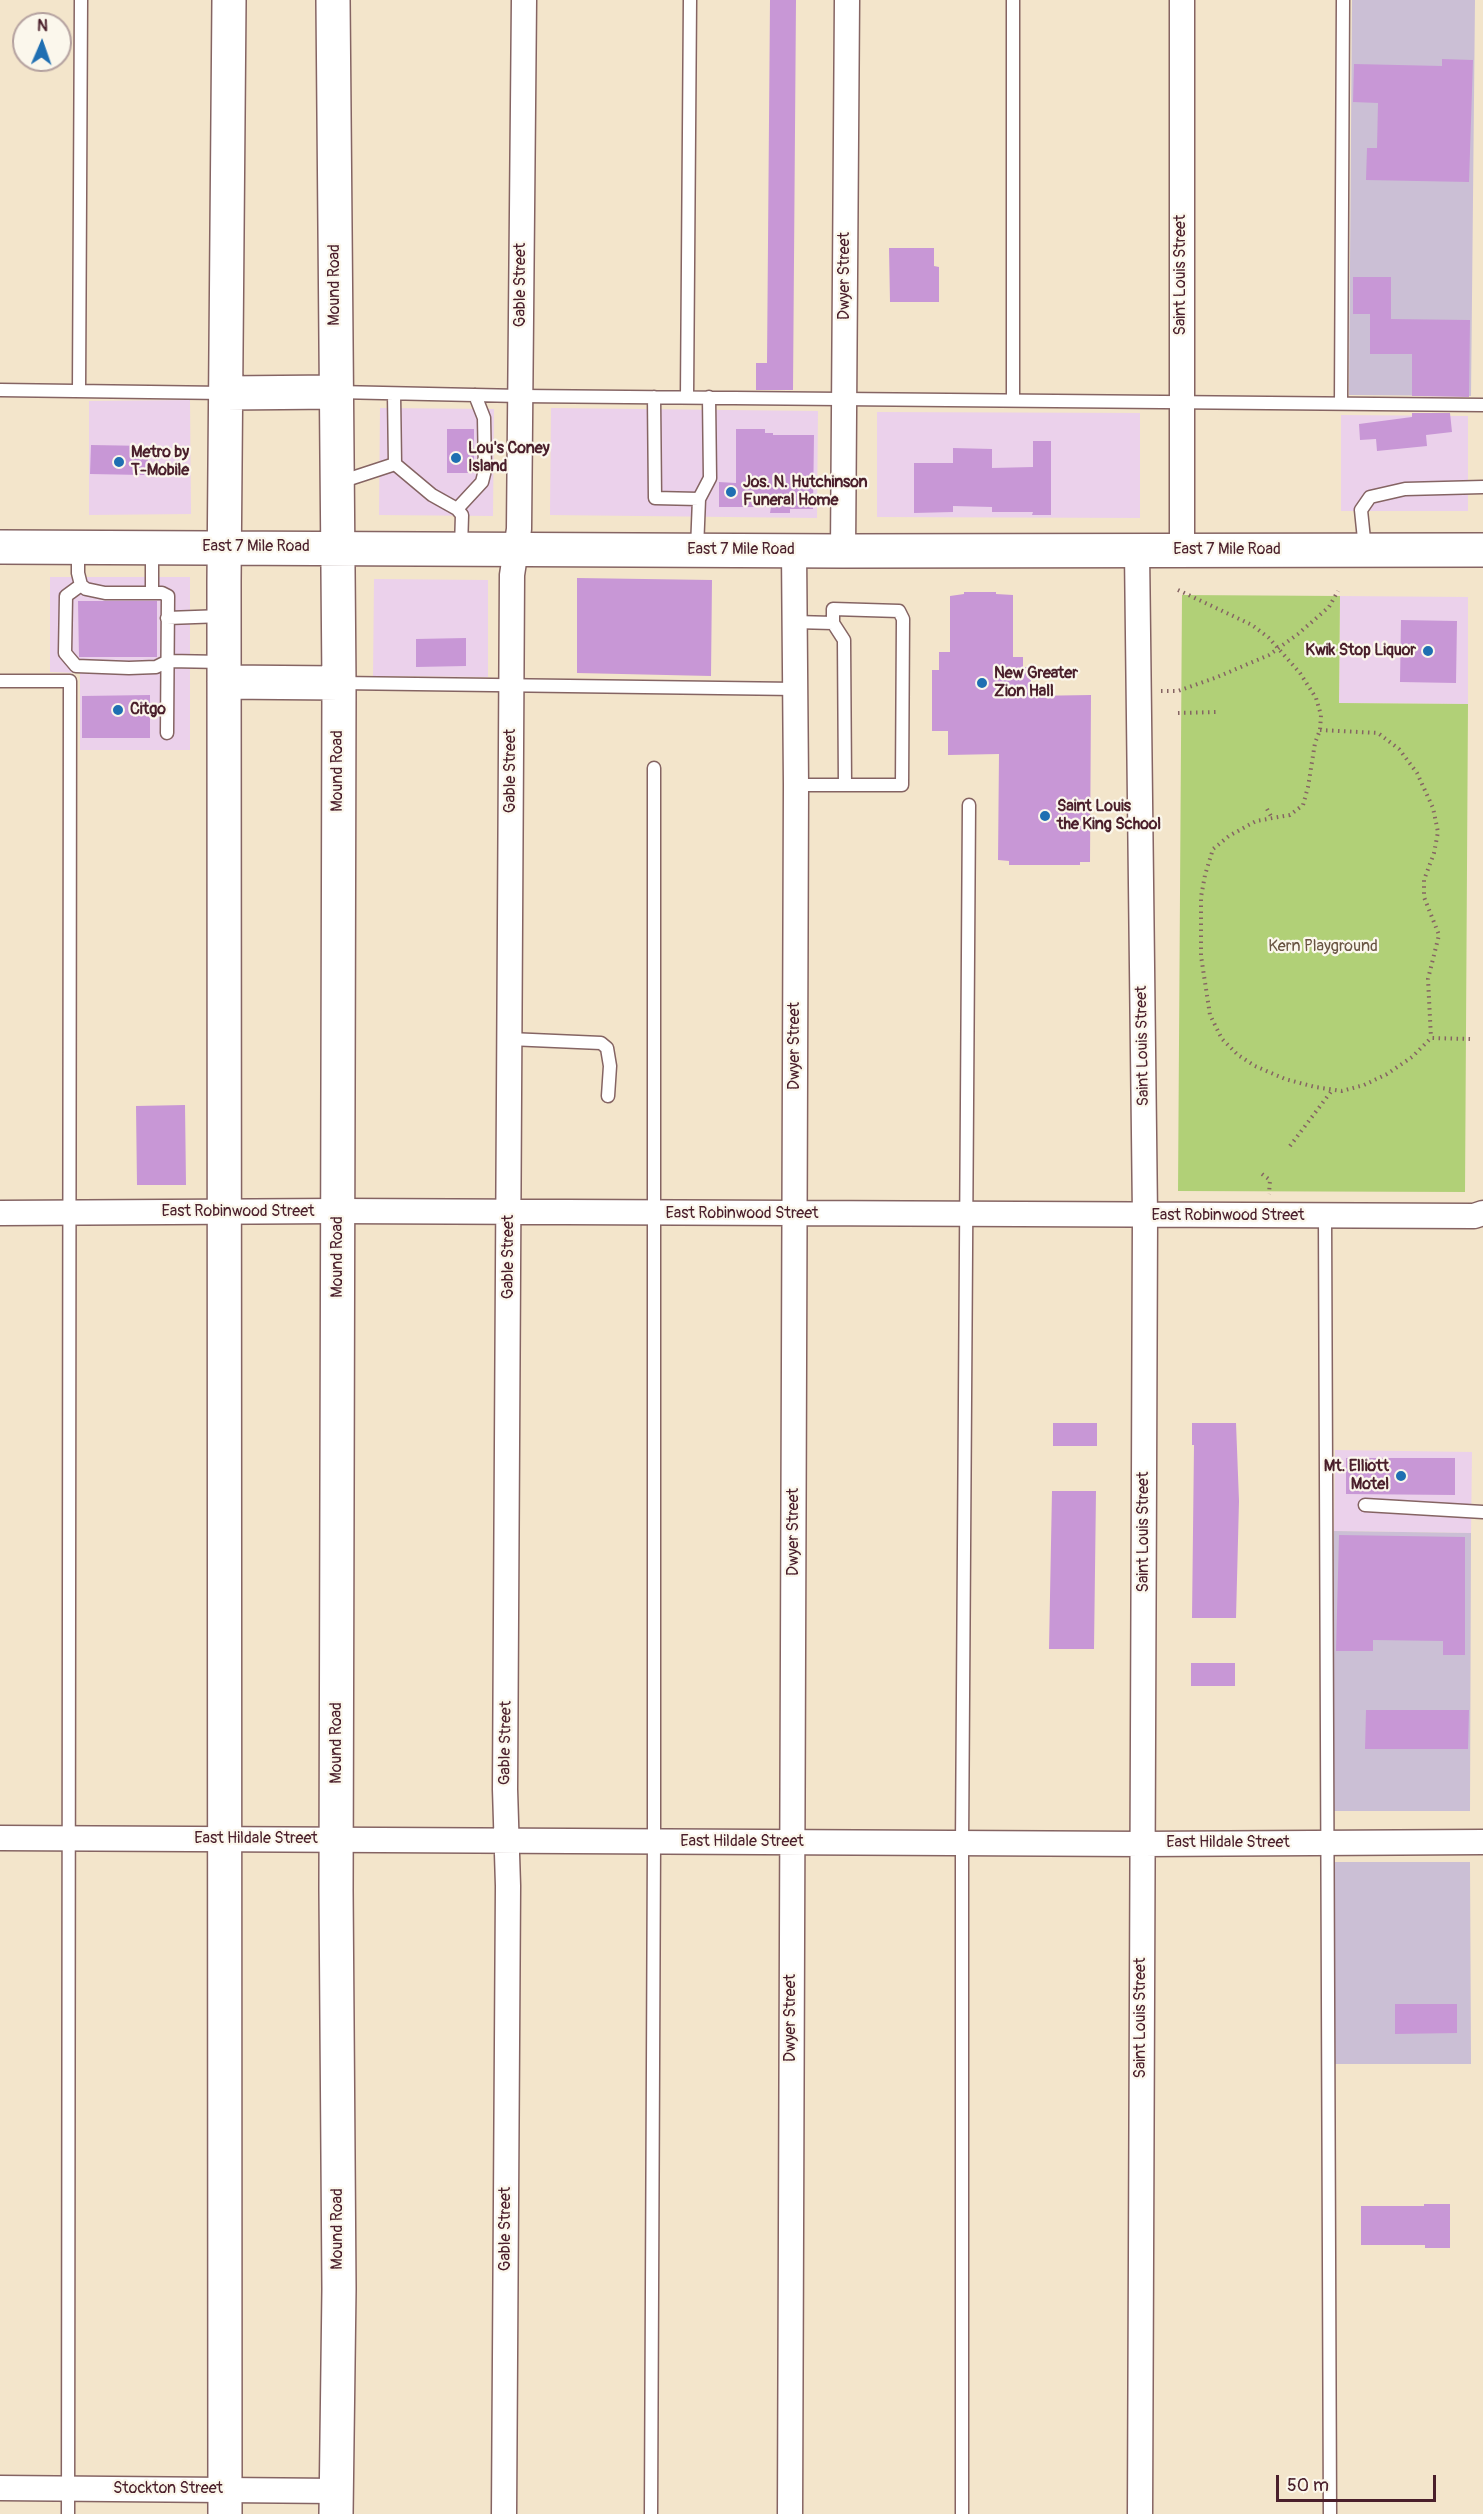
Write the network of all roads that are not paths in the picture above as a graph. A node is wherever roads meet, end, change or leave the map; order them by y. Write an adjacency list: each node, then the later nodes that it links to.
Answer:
1 (81, 0): 11 (lane)
2 (229, 0): 13 (main road)
3 (333, 0): 12 (main road, Mound Road)
4 (524, 0): 16 (street, Gable Street)
5 (690, 0): 18 (lane)
6 (847, 0): 20 (street, Dwyer Street)
7 (1014, 0): 21 (lane)
8 (1182, 0): 22 (street, Saint Louis Street)
9 (1343, 0): 23 (lane)
10 (0, 390): 11 (lane)
11 (79, 391): 13 (lane)
12 (336, 392): 13 (main road); 14 (lane); 26 (main road, Mound Road)
13 (226, 393): 33 (main road)
14 (394, 394): 15 (lane); 25 (lane)
15 (475, 395): 16 (lane); 29 (lane)
16 (520, 396): 17 (lane); 36 (street, Gable Street)
17 (654, 397): 18 (lane); 28 (lane)
18 (687, 397): 19 (lane)
19 (709, 397): 20 (lane); 28 (lane)
20 (844, 398): 21 (lane); 42 (street, Dwyer Street)
21 (1013, 400): 22 (lane)
22 (1181, 401): 23 (lane); 38 (street, Saint Louis Street)
23 (1341, 403): 24 (lane)
24 (1483, 405)
25 (395, 464): 26 (lane); 29 (lane)
26 (336, 483): 34 (main road, Mound Road)
27 (1483, 487): 39 (lane)
28 (699, 500): 37 (lane)
29 (457, 509): 35 (lane)
30 (0, 547): 31 (main road, East 7 Mile Road)
31 (78, 547): 32 (main road, East 7 Mile Road); 44 (lane)
32 (152, 547): 33 (main road, East 7 Mile Road); 45 (lane)
33 (225, 547): 34 (main road, East 7 Mile Road); 46 (main road)
34 (338, 548): 35 (main road, East 7 Mile Road); 53 (main road, Mound Road)
35 (461, 548): 36 (main road, East 7 Mile Road)
36 (515, 549): 37 (main road, East 7 Mile Road); 54 (street, Gable Street)
37 (697, 550): 41 (main road, East 7 Mile Road)
38 (1182, 550): 39 (main road, East 7 Mile Road); 43 (main road, East 7 Mile Road)
39 (1365, 550): 40 (main road, East 7 Mile Road)
40 (1483, 550)
41 (794, 551): 42 (main road, East 7 Mile Road); 48 (street, Dwyer Street)
42 (843, 551): 43 (main road, East 7 Mile Road)
43 (1137, 551): 72 (street, Saint Louis Street)
44 (81, 585): 45 (lane); 50 (lane)
45 (152, 593): 47 (lane)
46 (224, 616): 47 (lane); 51 (main road)
47 (167, 618): 50 (lane)
48 (795, 622): 49 (lane); 55 (street, Dwyer Street)
49 (833, 623): 59 (lane); 59 (lane)
50 (168, 661): 51 (lane); 56 (lane)
51 (224, 672): 53 (main road); 64 (main road)
52 (0, 681): 67 (lane)
53 (339, 683): 54 (lane); 63 (main road, Mound Road)
54 (511, 684): 55 (lane); 61 (street, Gable Street)
55 (796, 689): 58 (street, Dwyer Street)
56 (167, 733)
57 (654, 768): 68 (lane)
58 (796, 785): 59 (lane); 70 (street, Dwyer Street)
59 (845, 785)
60 (969, 805): 71 (lane)
61 (509, 1039): 62 (lane); 65 (street, Gable Street)
62 (608, 1095)
63 (338, 1211): 64 (street, East Robinwood Street); 65 (street, East Robinwood Street); 79 (main road, Mound Road)
64 (224, 1212): 67 (street, East Robinwood Street); 78 (main road)
65 (510, 1212): 68 (street, East Robinwood Street); 80 (street, Gable Street)
66 (0, 1213): 67 (street, East Robinwood Street)
67 (71, 1213): 77 (lane)
68 (654, 1213): 70 (street, East Robinwood Street); 81 (lane)
69 (1483, 1213): 73 (street, East Robinwood Street)
70 (794, 1214): 71 (street, East Robinwood Street); 82 (street, Dwyer Street)
71 (966, 1215): 72 (street, East Robinwood Street); 84 (lane)
72 (1146, 1216): 73 (street, East Robinwood Street); 86 (street, Saint Louis Street)
73 (1324, 1216): 85 (lane)
74 (1365, 1505): 75 (lane)
75 (1483, 1512)
76 (0, 1838): 77 (street, East Hildale Street)
77 (69, 1839): 78 (street, East Hildale Street); 88 (lane)
78 (224, 1839): 79 (street, East Hildale Street); 89 (main road)
79 (337, 1839): 80 (street, East Hildale Street); 90 (main road, Mound Road)
80 (507, 1840): 81 (street, East Hildale Street); 92 (street, Gable Street)
81 (654, 1841): 82 (street, East Hildale Street); 93 (lane)
82 (793, 1842): 84 (street, East Hildale Street); 94 (street, Dwyer Street)
83 (1483, 1842): 85 (street, East Hildale Street)
84 (963, 1843): 86 (street, East Hildale Street); 95 (lane)
85 (1327, 1843): 86 (street, East Hildale Street); 97 (lane)
86 (1142, 1844): 96 (street, Saint Louis Street)
87 (0, 2488): 88 (street, Stockton Street)
88 (69, 2489): 89 (street, Stockton Street); 91 (lane)
89 (225, 2502): 90 (street, Stockton Street)
90 (337, 2502)
91 (68, 2514)
92 (504, 2514)
93 (651, 2514)
94 (790, 2514)
95 (962, 2514)
96 (1140, 2514)
97 (1330, 2514)

